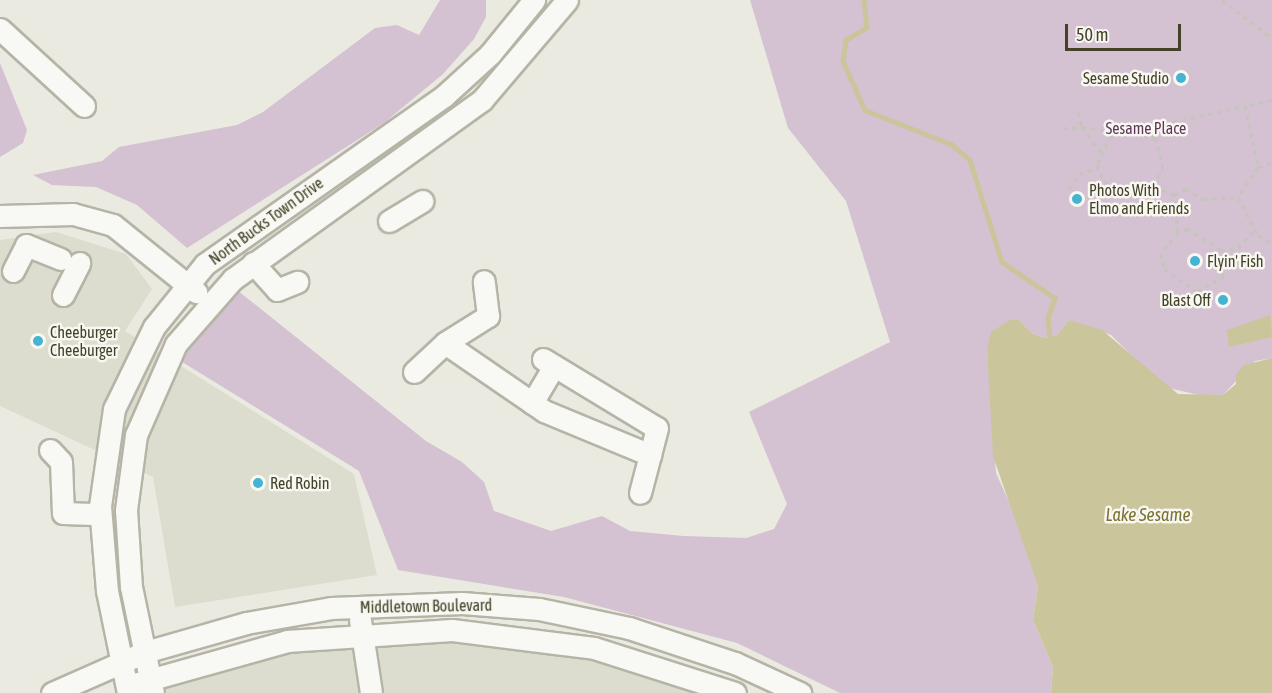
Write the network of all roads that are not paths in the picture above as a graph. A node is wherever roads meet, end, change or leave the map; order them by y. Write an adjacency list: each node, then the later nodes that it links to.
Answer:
1 (534, 0): 16 (street, North Bucks Town Drive)
2 (567, 0): 12 (street, North Bucks Town Drive)
3 (0, 29): 4 (street)
4 (84, 106)
5 (422, 201): 9 (street)
6 (44, 214): 8 (street); 11 (street); 16 (street)
7 (0, 216): 8 (street)
8 (22, 216): 10 (street); 11 (street)
9 (389, 221)
10 (0, 233)
11 (32, 247): 13 (street); 17 (street)
12 (253, 263): 15 (street); 18 (street, North Bucks Town Drive)
13 (14, 271)
14 (484, 281): 19 (street)
15 (297, 282)
16 (187, 284): 18 (street); 25 (street, North Bucks Town Drive)
17 (63, 295)
18 (208, 303): 28 (street, North Bucks Town Drive)
19 (445, 343): 20 (street); 21 (street)
20 (414, 372)
21 (532, 403): 23 (street); 23 (street)
22 (50, 450): 25 (street)
23 (650, 455): 24 (street)
24 (640, 493)
25 (100, 514): 29 (street, North Bucks Town Drive)
26 (359, 606): 27 (street); 28 (street, Middletown Boulevard); 35 (street, Middletown Boulevard)
27 (362, 633): 30 (street, Middletown Boulevard); 33 (street); 34 (street, Middletown Boulevard)
28 (145, 652): 29 (street, Middletown Boulevard); 30 (street, North Bucks Town Drive)
29 (118, 662): 31 (street, North Bucks Town Drive); 32 (street, Middletown Boulevard)
30 (152, 686): 31 (street, Middletown Boulevard)
31 (123, 691)
32 (52, 693)
33 (372, 693)
34 (735, 693)
35 (800, 693)

